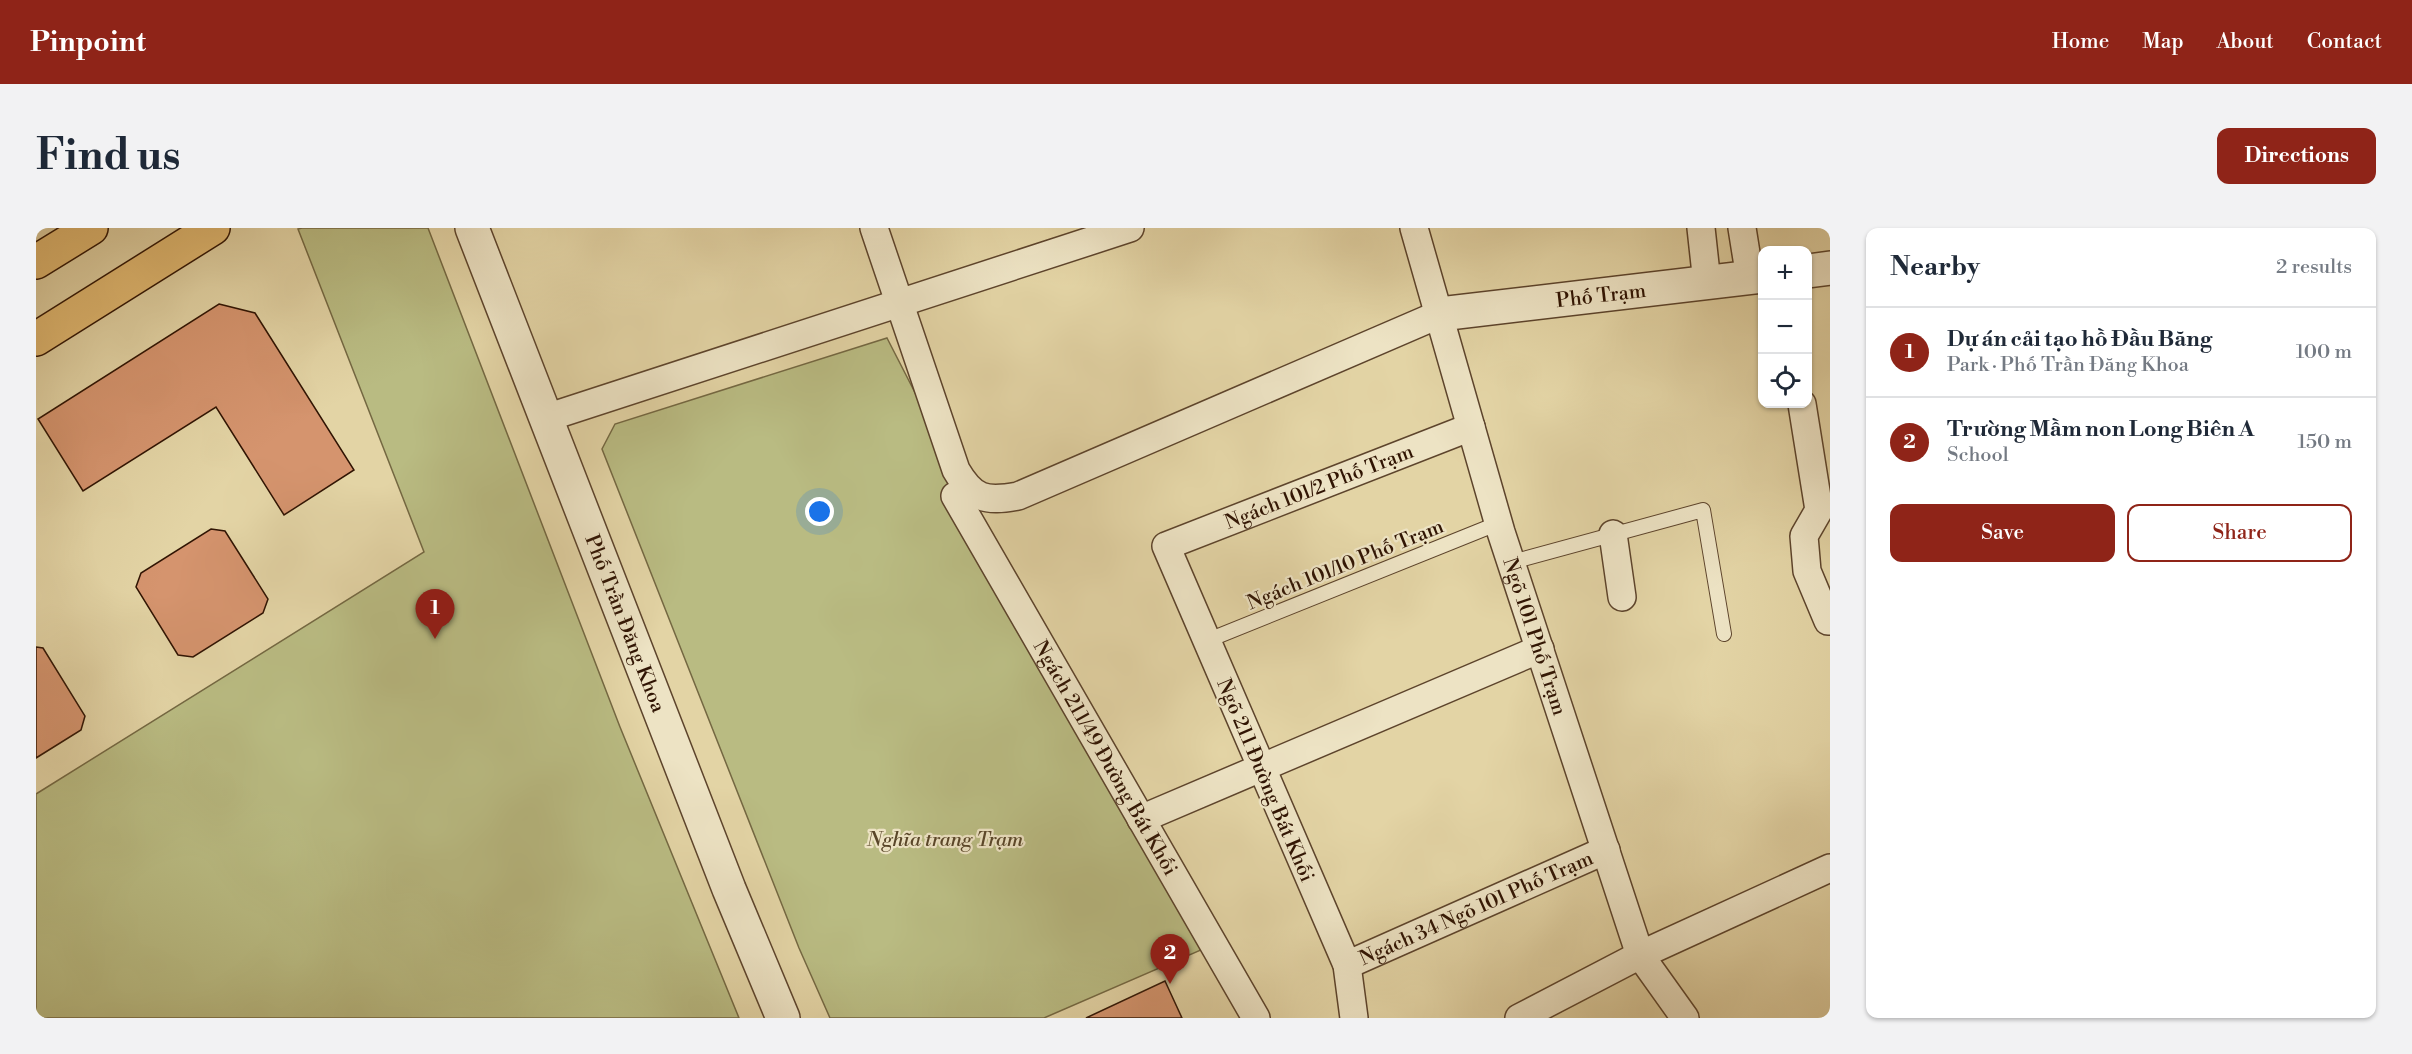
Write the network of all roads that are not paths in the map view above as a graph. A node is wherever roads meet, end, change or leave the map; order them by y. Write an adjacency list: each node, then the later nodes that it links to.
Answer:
1 (91, 228): 9 (main road)
2 (213, 228): 16 (main road)
3 (472, 228): 18 (street, Phố Trần Đăng Khoa)
4 (874, 228): 14 (street)
5 (1130, 228): 14 (street)
6 (1414, 228): 15 (street, Ngõ 101 Phố Trạm)
7 (1701, 228): 13 (street)
8 (1742, 228): 12 (street)
9 (36, 262)
10 (1830, 268): 11 (street)
11 (1812, 270)
12 (1756, 277): 13 (street, Phố Trạm)
13 (1707, 283): 15 (street, Phố Trạm)
14 (900, 303): 15 (street); 18 (street)
15 (1440, 314): 19 (street, Ngõ 101 Phố Trạm)
16 (36, 339)
17 (1803, 408): 21 (street)
18 (546, 417): 37 (street, Phố Trần Đăng Khoa)
19 (1471, 427): 22 (street, Ngõ 101 Phố Trạm); 24 (street, Ngách 101/2 Phố Trạm)
20 (955, 496): 32 (street, Ngách 211/49 Đường Bát Khối)
21 (1825, 508): 27 (street)
22 (1499, 523): 25 (street, Ngõ 101 Phố Trạm); 29 (lane, Ngách 101/10 Phố Trạm)
23 (1613, 534): 25 (lane); 26 (street); 28 (lane)
24 (1167, 546): 29 (street, Ngõ 211 Đường Bát Khối)
25 (1512, 562): 30 (street, Ngõ 101 Phố Trạm)
26 (1622, 597)
27 (1830, 621)
28 (1724, 634)
29 (1206, 641): 31 (street, Ngõ 211 Đường Bát Khối)
30 (1539, 649): 31 (street); 33 (street, Ngõ 101 Phố Trạm)
31 (1260, 766): 32 (street); 36 (street, Ngõ 211 Đường Bát Khối)
32 (1141, 819): 38 (street, Ngách 211/49 Đường Bát Khối)
33 (1606, 850): 35 (street, Ngõ 101 Phố Trạm); 36 (street, Ngách 34 Ngõ 101 Phố Trạm)
34 (1830, 868): 35 (street)
35 (1641, 955): 40 (street); 41 (street, Ngõ 101 Phố Trạm)
36 (1347, 965): 39 (street, Ngõ 211 Đường Bát Khối)
37 (783, 1018)
38 (1256, 1018)
39 (1354, 1018)
40 (1519, 1018)
41 (1686, 1018)

